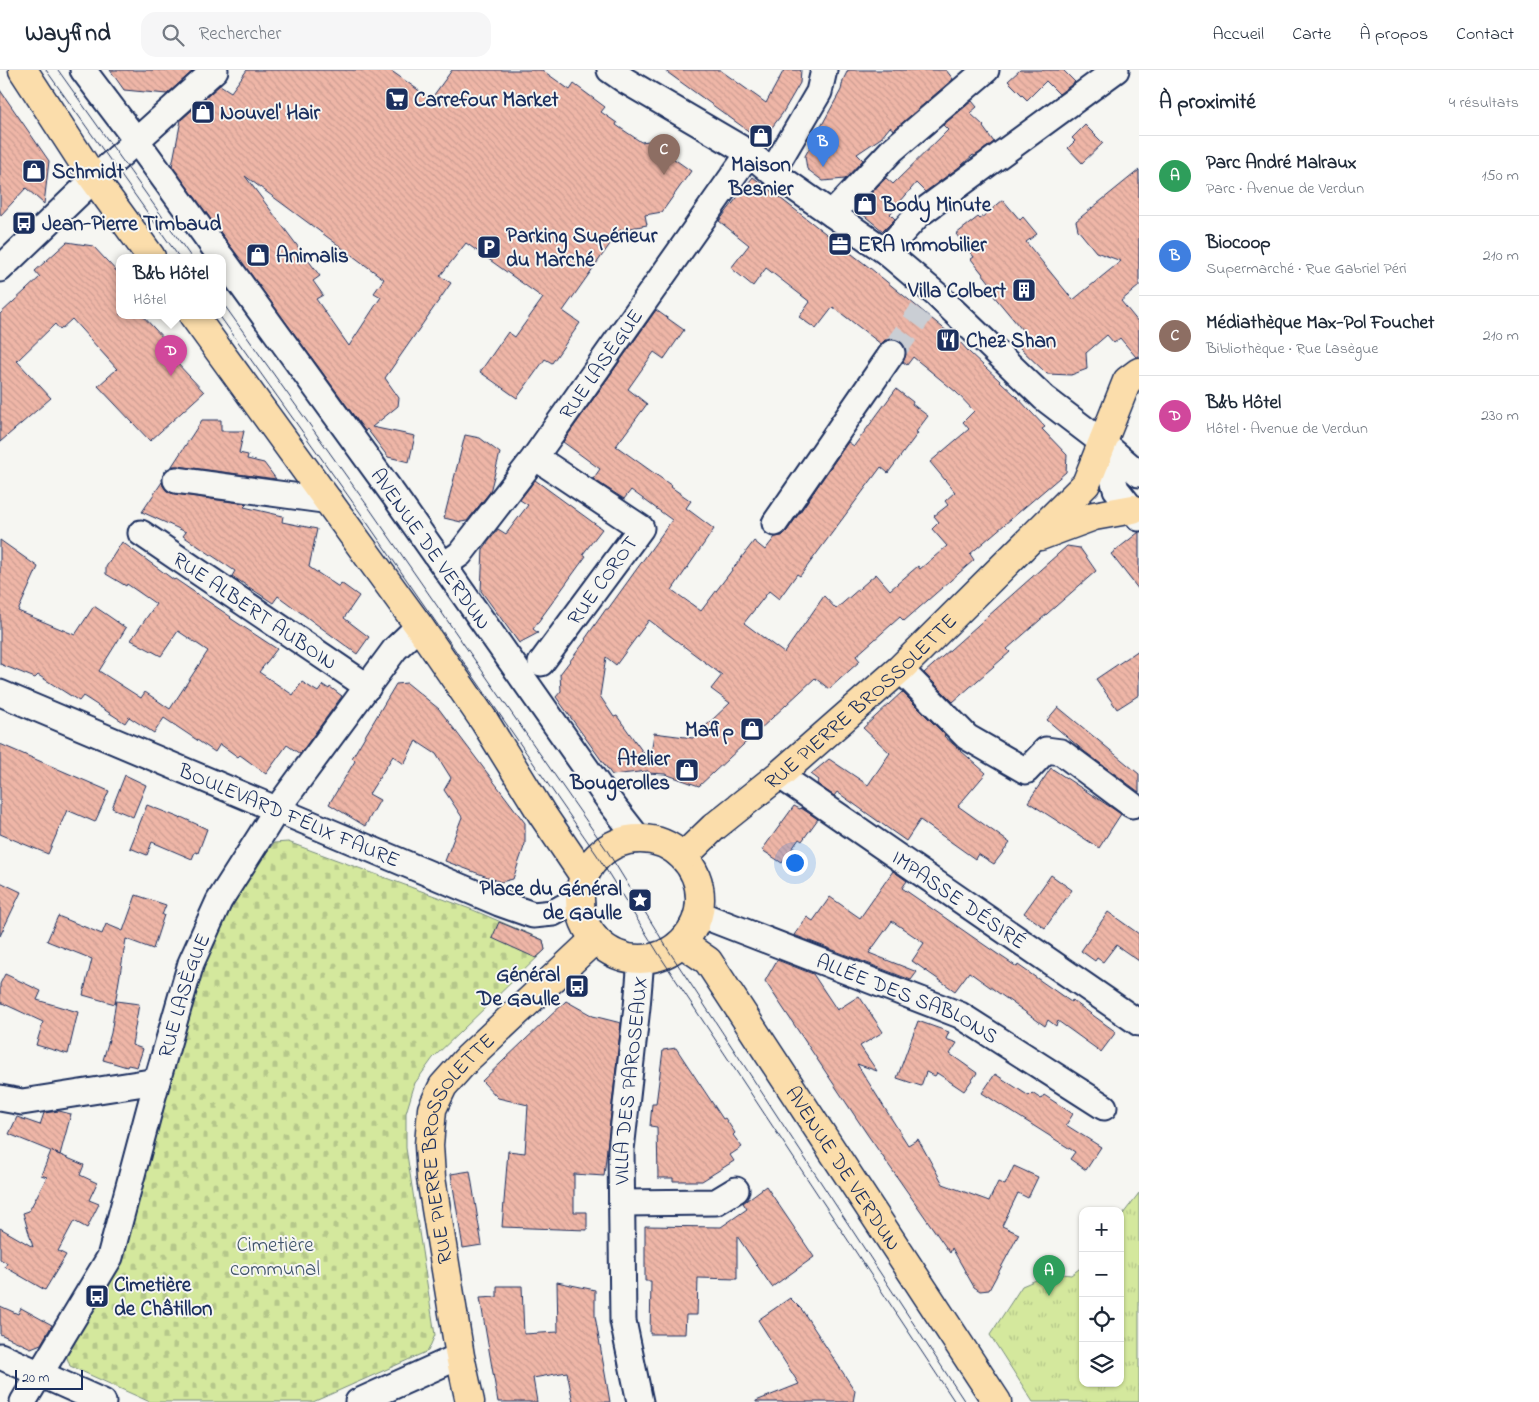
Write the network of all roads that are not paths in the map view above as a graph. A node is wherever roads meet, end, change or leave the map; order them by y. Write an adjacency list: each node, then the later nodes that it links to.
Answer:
1 (23, 70): 11 (main road)
2 (83, 70): 8 (street, AVENUE DE VERDUN)
3 (215, 70): 8 (street)
4 (610, 70): 9 (street)
5 (824, 70): 10 (street)
6 (986, 70): 12 (street)
7 (1116, 70): 13 (street)
8 (136, 140): 11 (street); 15 (street, AVENUE DE VERDUN)
9 (749, 153): 10 (street); 22 (street, RUE LASÈGUE)
10 (772, 172): 12 (street)
11 (94, 179): 14 (main road); 16 (street)
12 (832, 214): 13 (street)
13 (886, 251): 21 (street)
14 (149, 254)
15 (219, 254)
16 (2, 263)
17 (226, 264): 30 (street, AVENUE DE VERDUN)
18 (197, 319): 25 (main road)
19 (892, 354): 27 (street)
20 (1139, 372): 21 (main road, RUE PIERRE BROSSOLETTE)
21 (1103, 443): 23 (street); 26 (street); 29 (main road, RUE PIERRE BROSSOLETTE)
22 (535, 457): 30 (street, RUE LASÈGUE); 32 (street, RUE COROT)
23 (1139, 474)
24 (176, 480): 25 (street)
25 (330, 501): 31 (main road)
26 (1136, 513): 29 (main road, RUE PIERRE BROSSOLETTE)
27 (775, 522)
28 (141, 533): 34 (street, RUE ALBERT AUBOIN)
29 (1031, 539): 33 (main road, RUE PIERRE BROSSOLETTE)
30 (444, 565): 39 (street, AVENUE DE VERDUN)
31 (419, 626): 34 (street, RUE LASÈGUE); 41 (main road)
32 (541, 663)
33 (900, 669): 36 (main road, RUE PIERRE BROSSOLETTE); 37 (street)
34 (368, 687): 38 (street, RUE LASÈGUE)
35 (0, 693): 38 (street, BOULEVARD FÉLIX FAURE)
36 (779, 776): 40 (main road, RUE PIERRE BROSSOLETTE); 46 (street, IMPASSE DÉSIRÉ)
37 (1132, 806)
38 (277, 808): 41 (street, BOULEVARD FÉLIX FAURE); 47 (street, RUE LASÈGUE)
39 (638, 838): 40 (main road); 41 (main road)
40 (684, 856): 42 (main road)
41 (582, 887): 43 (main road)
42 (699, 914): 44 (main road); 49 (street, ALLÉE DES SABLONS)
43 (595, 939): 45 (main road); 53 (main road, RUE PIERRE BROSSOLETTE)
44 (682, 943): 45 (main road); 60 (main road, AVENUE DE VERDUN)
45 (641, 959): 51 (street, VILLA DES PAROSEAUX)
46 (1139, 1023)
47 (157, 1082): 48 (street); 54 (street, RUE LASÈGUE)
48 (0, 1098)
49 (1104, 1108)
50 (736, 1190): 51 (street, VILLA DES PAROSEAUX)
51 (622, 1203): 59 (street, VILLA DES PAROSEAUX)
52 (0, 1356): 54 (street)
53 (460, 1356): 57 (street); 58 (main road, RUE PIERRE BROSSOLETTE)
54 (39, 1374): 55 (street, RUE LASÈGUE); 56 (street)
55 (23, 1402)
56 (103, 1402)
57 (358, 1402)
58 (470, 1402)
59 (640, 1402)
60 (997, 1402)

